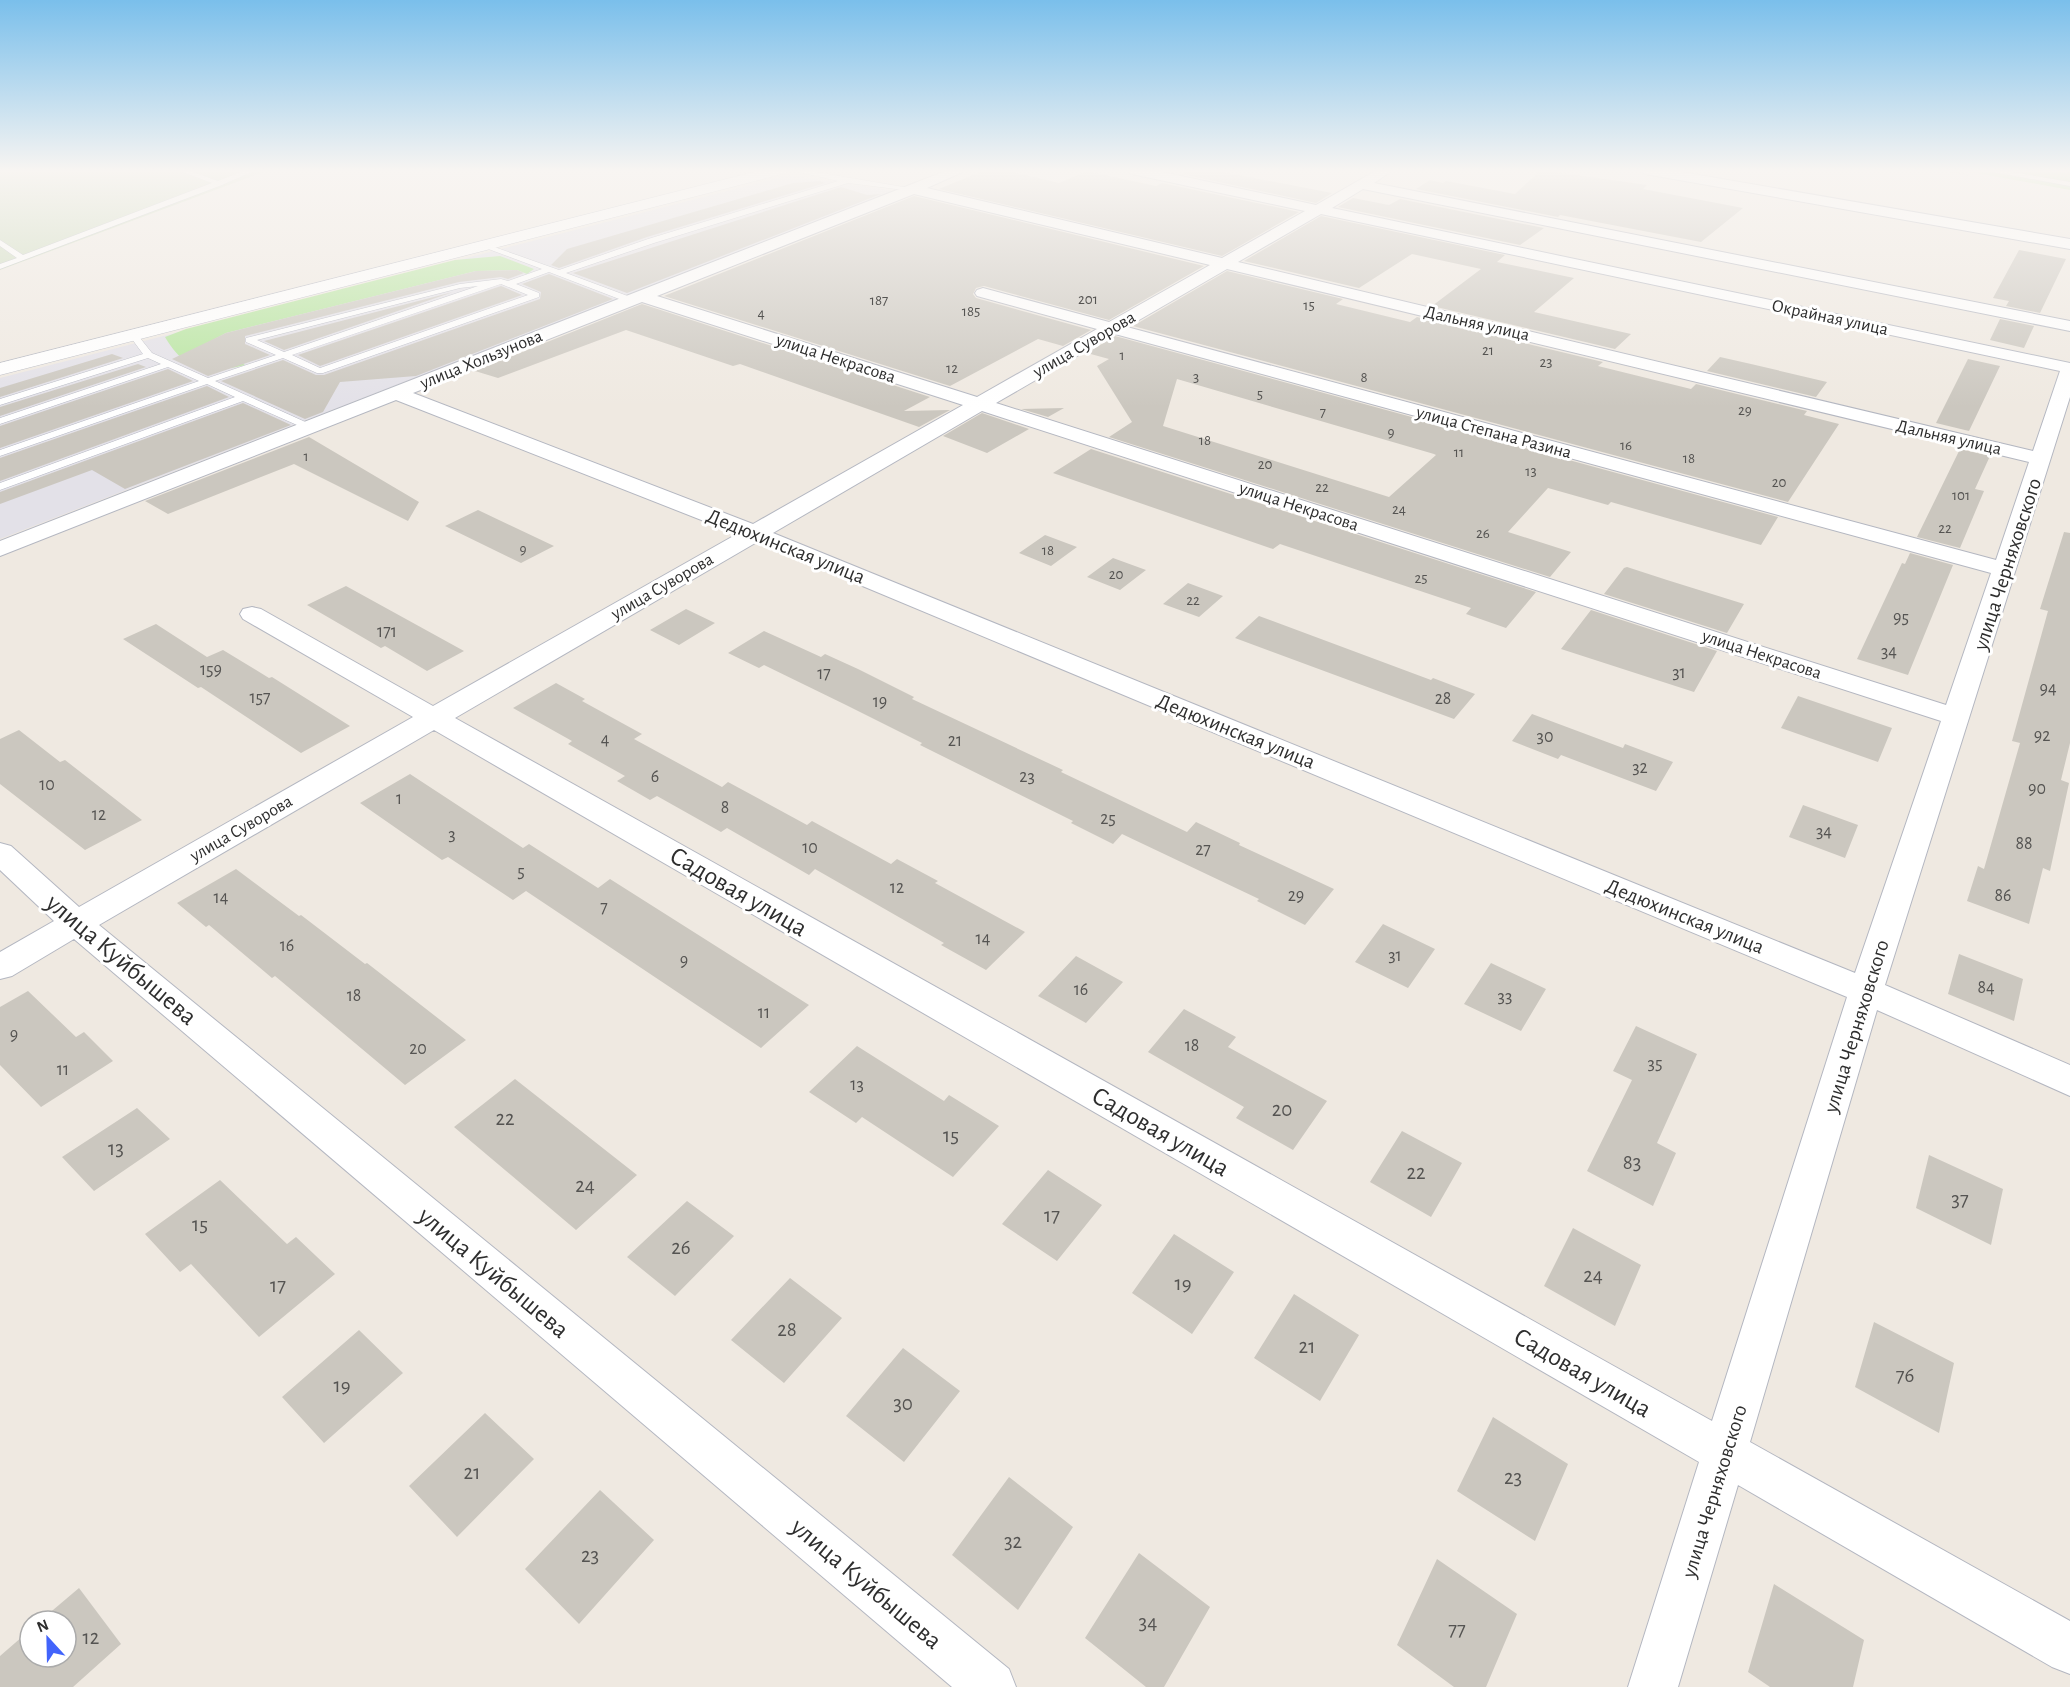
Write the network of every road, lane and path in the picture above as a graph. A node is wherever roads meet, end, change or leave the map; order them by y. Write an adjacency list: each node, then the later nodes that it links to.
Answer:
1 (9, 249): 11 (lane)
2 (50, 249): 11 (lane)
3 (471, 249): 20 (main road)
4 (496, 249): 14 (lane)
5 (627, 249): 14 (lane)
6 (760, 249): 17 (street, улица Хользунова)
7 (1165, 249): 12 (street, Дальняя улица)
8 (1251, 249): 12 (street, улица Суворова)
9 (1507, 249): 24 (street, Окрайная улица)
10 (1682, 249): 18 (street)
11 (23, 259): 13 (lane)
12 (1226, 263): 19 (street, улица Суворова); 34 (street, Дальняя улица)
13 (0, 267)
14 (554, 271): 15 (lane); 17 (lane)
15 (504, 283): 22 (lane); 22 (lane); 22 (lane)
16 (983, 293): 19 (street, улица Степана Разина)
17 (635, 298): 27 (street, улица Хользунова); 30 (street, улица Некрасова)
18 (2070, 326)
19 (1112, 328): 30 (street, улица Суворова); 38 (street, улица Степана Разина)
20 (133, 335): 21 (lane); 25 (main road)
21 (148, 355): 23 (lane); 29 (lane)
22 (285, 355): 26 (lane)
23 (168, 364): 26 (lane); 31 (lane)
24 (2070, 368): 34 (street, улица Черняховского)
25 (0, 369)
26 (205, 380): 28 (lane); 33 (lane)
27 (396, 393): 32 (street, улица Хользунова); 36 (street, Дедюхинская улица)
28 (244, 397): 32 (lane); 35 (lane)
29 (0, 402)
30 (980, 404): 36 (street, улица Суворова); 41 (street, улица Некрасова)
31 (0, 421)
32 (309, 427): 37 (street, улица Хользунова)
33 (0, 453)
34 (2041, 459): 38 (street, улица Черняховского)
35 (0, 487)
36 (755, 533): 40 (street, улица Суворова); 45 (street, Дедюхинская улица)
37 (0, 549)
38 (2005, 570): 41 (street, улица Черняховского)
39 (252, 614): 40 (street, Садовая улица)
40 (434, 717): 43 (street, улица Суворова); 47 (street, Садовая улица)
41 (1957, 717): 45 (street, улица Черняховского)
42 (0, 853): 43 (street, улица Куйбышева)
43 (76, 923): 44 (street, улица Суворова); 49 (street, улица Куйбышева)
44 (0, 967)
45 (1866, 991): 46 (street, Дедюхинская улица); 47 (street, улица Черняховского)
46 (2070, 1081)
47 (1726, 1453): 48 (street, Садовая улица); 50 (street, улица Черняховского)
48 (2070, 1649)
49 (991, 1687)
50 (1653, 1687)

